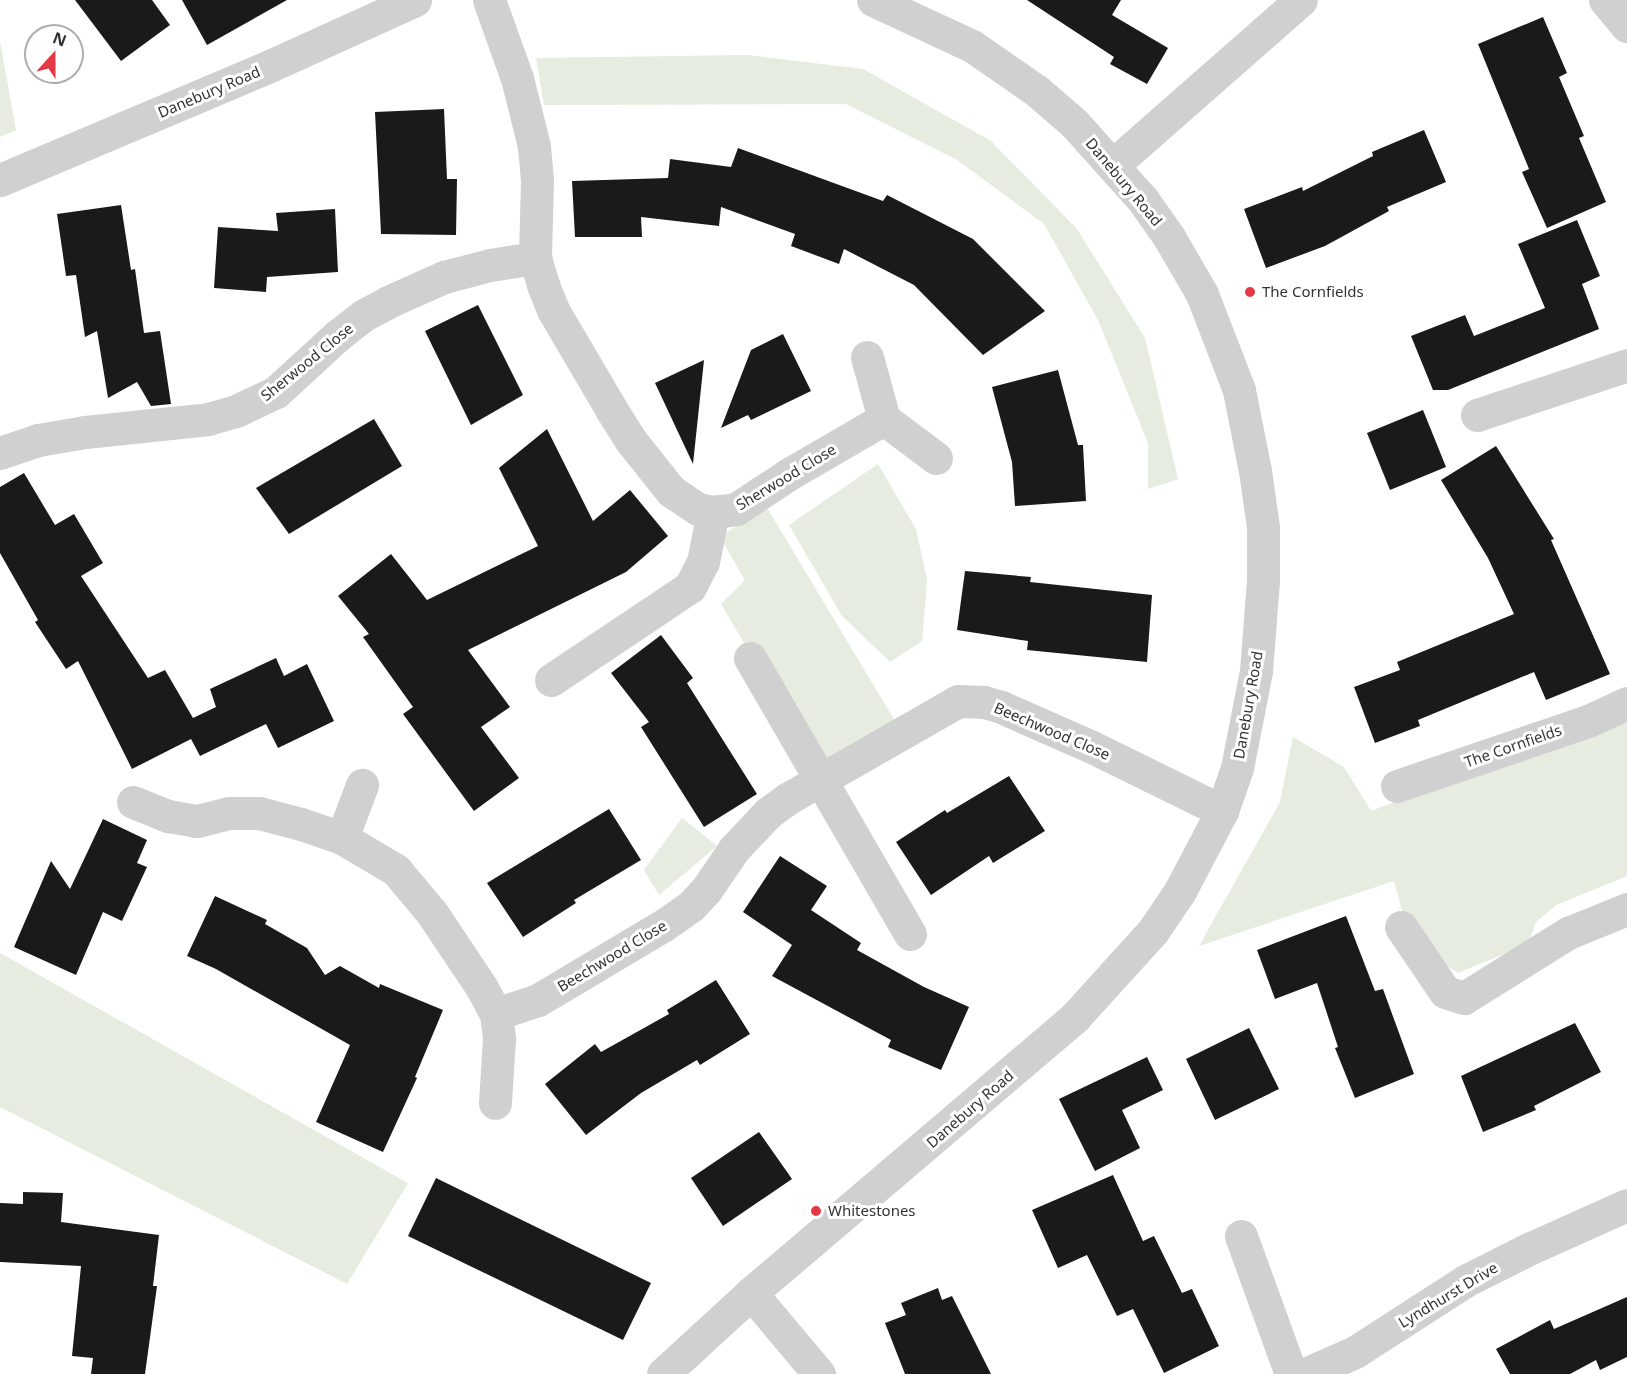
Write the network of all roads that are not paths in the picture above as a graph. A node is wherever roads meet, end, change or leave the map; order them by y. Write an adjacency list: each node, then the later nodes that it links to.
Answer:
1 (415, 0): 8 (street, Danebury Road)
2 (489, 0): 9 (street)
3 (873, 0): 7 (street, Danebury Road)
4 (1301, 0): 7 (street)
5 (1605, 0): 6 (street)
6 (1627, 26)
7 (1113, 165): 24 (street, Danebury Road)
8 (0, 180)
9 (535, 258): 14 (street, Sherwood Close); 16 (street)
10 (867, 357): 13 (street)
11 (1627, 365): 12 (street)
12 (1477, 415)
13 (885, 419): 15 (street); 16 (street, Sherwood Close)
14 (0, 453)
15 (936, 458)
16 (713, 512): 18 (street)
17 (750, 658): 20 (street)
18 (551, 680)
19 (1627, 703): 22 (street, The Cornfields)
20 (819, 780): 24 (street, Beechwood Close); 28 (street); 29 (street, Beechwood Close)
21 (362, 785): 25 (street)
22 (1397, 786)
23 (133, 802): 25 (street)
24 (1222, 811): 33 (street, Danebury Road)
25 (342, 838): 29 (street)
26 (1627, 909): 27 (street)
27 (1401, 927)
28 (910, 934)
29 (496, 1014): 30 (street)
30 (495, 1103)
31 (1627, 1205): 37 (street, Lyndhurst Drive)
32 (1241, 1236): 36 (street)
33 (751, 1293): 34 (street, Danebury Road); 35 (street)
34 (663, 1374)
35 (819, 1374)
36 (1291, 1374)
37 (1305, 1374)

